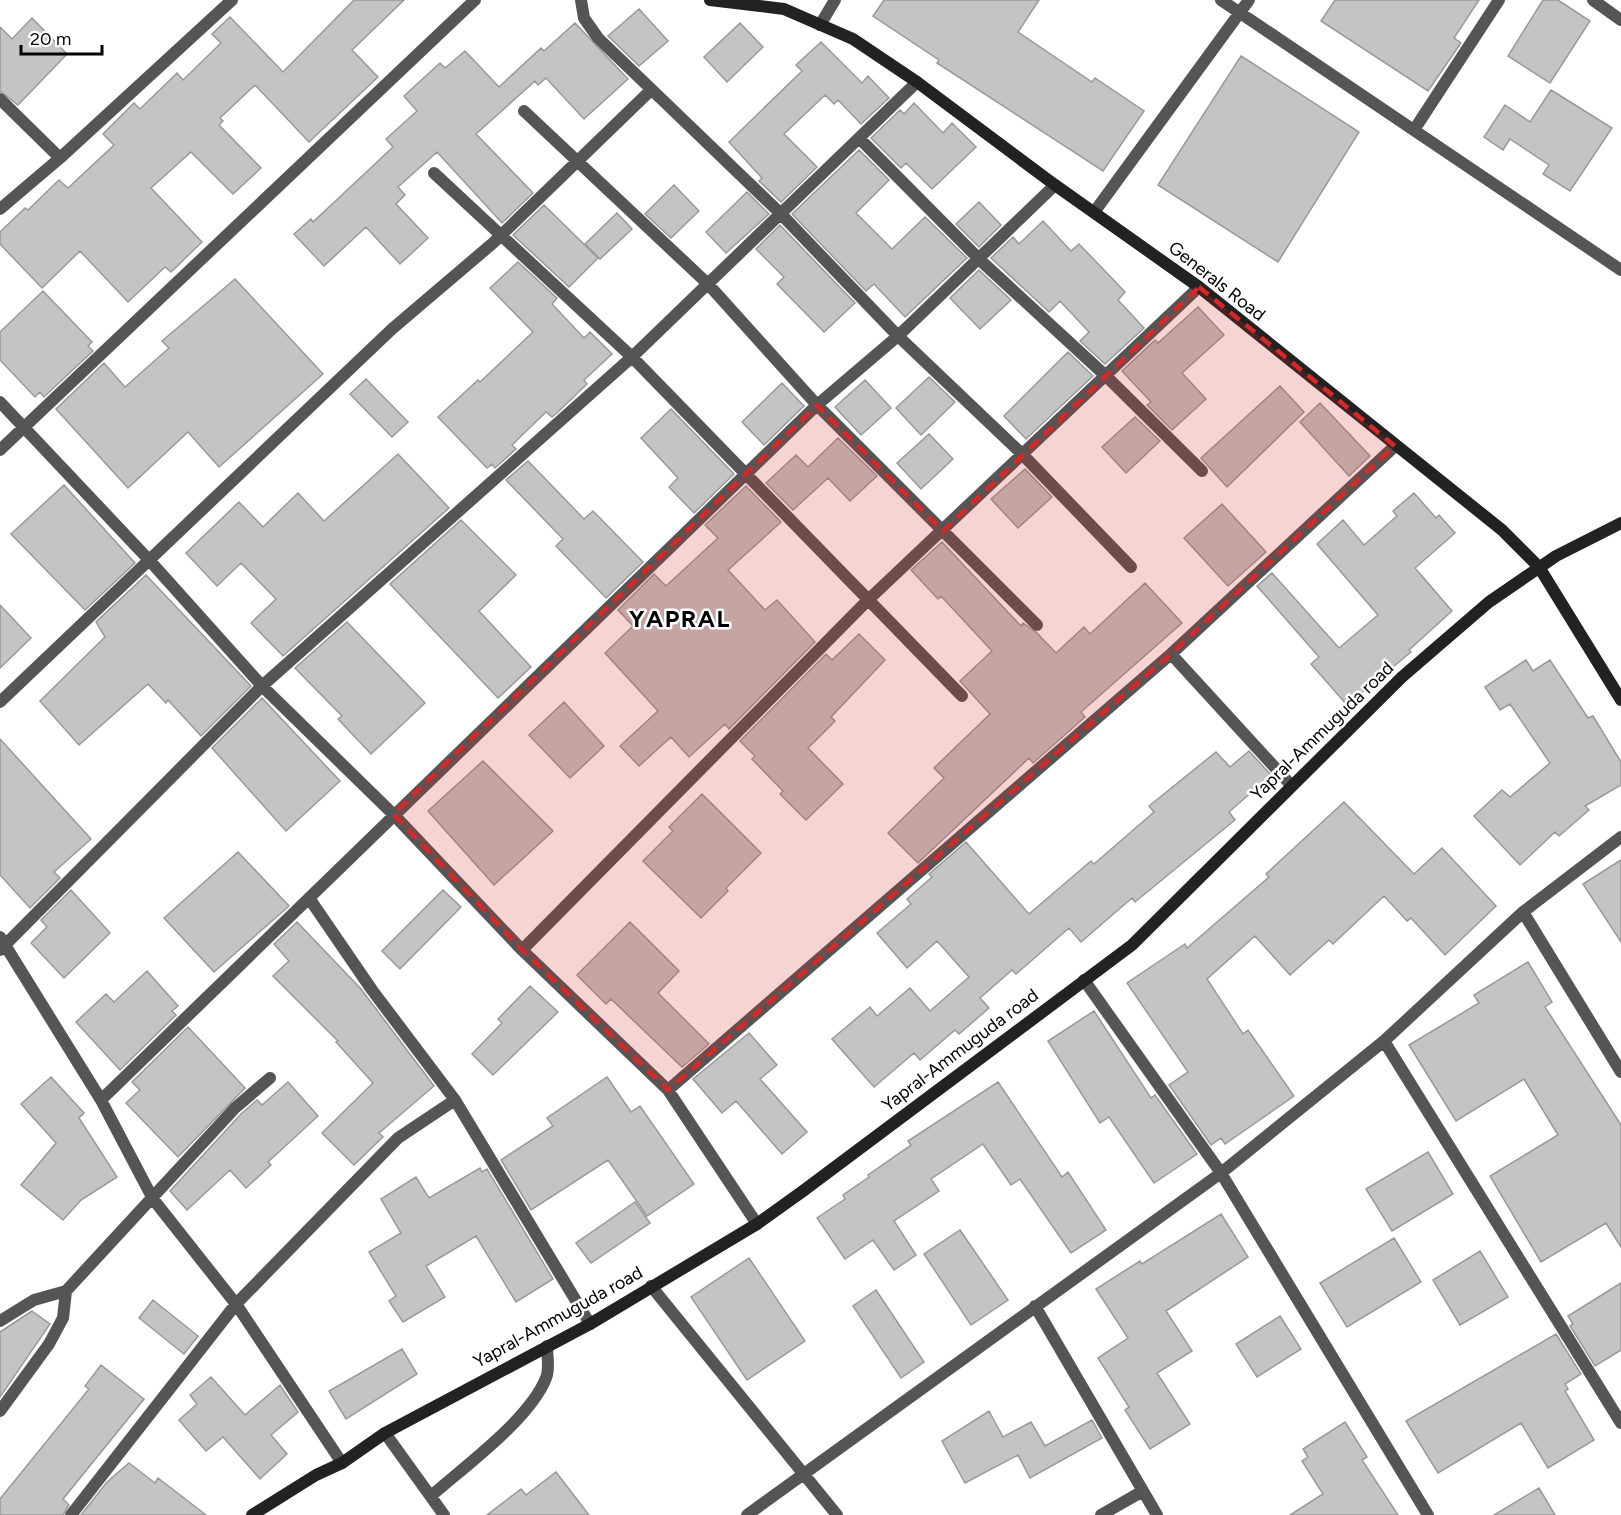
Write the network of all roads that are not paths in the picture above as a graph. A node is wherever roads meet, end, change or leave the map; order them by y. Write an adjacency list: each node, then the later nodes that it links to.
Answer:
1 (232, 0): 19 (street)
2 (475, 0): 36 (street)
3 (581, 0): 14 (street)
4 (710, 0): 12 (main road, Generals Road)
5 (835, 0): 12 (street)
6 (1221, 0): 10 (street)
7 (1249, 0): 10 (street)
8 (1499, 0): 17 (street)
9 (1593, 0): 11 (street)
10 (1241, 13): 17 (street); 24 (street)
11 (1621, 20)
12 (820, 25): 13 (main road, Generals Road)
13 (917, 82): 18 (street); 22 (main road, Generals Road)
14 (651, 90): 20 (street); 25 (street)
15 (0, 99): 19 (street)
16 (525, 111): 20 (street)
17 (1414, 130): 28 (street)
18 (860, 138): 25 (street); 27 (street)
19 (60, 159): 23 (street)
20 (576, 159): 26 (street); 29 (street)
21 (434, 173): 26 (street)
22 (1054, 185): 24 (main road, Generals Road); 27 (street)
23 (0, 209)
24 (1095, 211): 30 (main road, Generals Road)
25 (780, 213): 29 (street); 31 (street)
26 (499, 236): 32 (street); 44 (street)
27 (980, 260): 31 (street); 33 (street)
28 (1621, 270)
29 (708, 284): 32 (street); 35 (street)
30 (1199, 287): 33 (street); 37 (main road, Generals Road)
31 (898, 336): 35 (street); 39 (street)
32 (632, 357): 41 (street); 50 (street)
33 (1107, 376): 39 (street); 40 (street)
34 (0, 402): 36 (street)
35 (817, 405): 41 (street); 43 (street)
36 (24, 427): 38 (street); 44 (street)
37 (1395, 446): 46 (main road, Generals Road); 49 (street)
38 (0, 450)
39 (1022, 454): 43 (street); 45 (street)
40 (1202, 471)
41 (746, 476): 47 (street); 55 (street)
42 (1621, 523): 46 (main road, Yapral-Ammuguda road)
43 (943, 531): 47 (street); 48 (street)
44 (150, 561): 50 (street); 53 (street)
45 (1131, 567)
46 (1539, 567): 52 (main road, Generals Road); 54 (main road, Yapral-Ammuguda road)
47 (867, 601): 51 (street); 60 (street)
48 (1037, 625)
49 (1171, 654): 54 (street); 65 (street)
50 (262, 686): 55 (street); 59 (street)
51 (962, 696)
52 (1621, 700)
53 (0, 702)
54 (1291, 785): 61 (main road, Yapral-Ammuguda road)
55 (393, 814): 57 (street); 60 (street)
56 (1621, 837): 58 (street)
57 (309, 898): 66 (street); 67 (street)
58 (1523, 912): 62 (street); 63 (street)
59 (2, 944): 66 (street)
60 (522, 950): 65 (street)
61 (1084, 980): 68 (street); 70 (main road, Yapral-Ammuguda road)
62 (1384, 1041): 68 (street); 79 (street)
63 (1621, 1072)
64 (270, 1078): 69 (street)
65 (668, 1090): 70 (street)
66 (101, 1100): 69 (street)
67 (455, 1100): 73 (street); 76 (street)
68 (1221, 1173): 74 (street); 92 (street)
69 (153, 1199): 72 (street); 73 (street)
70 (757, 1224): 71 (main road, Yapral-Ammuguda road)
71 (651, 1286): 76 (main road, Yapral-Ammuguda road); 82 (street)
72 (66, 1291): 75 (street); 78 (street)
73 (236, 1304): 81 (street); 85 (street)
74 (1035, 1306): 82 (street); 83 (street)
75 (2, 1316)
76 (590, 1324): 77 (main road, Yapral-Ammuguda road)
77 (547, 1346): 80 (main road, Yapral-Ammuguda road); 84 (street)
78 (0, 1411)
79 (1621, 1423)
80 (386, 1433): 81 (main road, Yapral-Ammuguda road); 84 (street)
81 (342, 1463): 86 (main road, Yapral-Ammuguda road)
82 (803, 1473): 88 (street); 89 (street)
83 (1143, 1491): 90 (street); 91 (street)
84 (431, 1496): 87 (street)
85 (71, 1515)
86 (252, 1515)
87 (444, 1515)
88 (747, 1515)
89 (837, 1515)
90 (1101, 1515)
91 (1157, 1515)
92 (1428, 1515)

